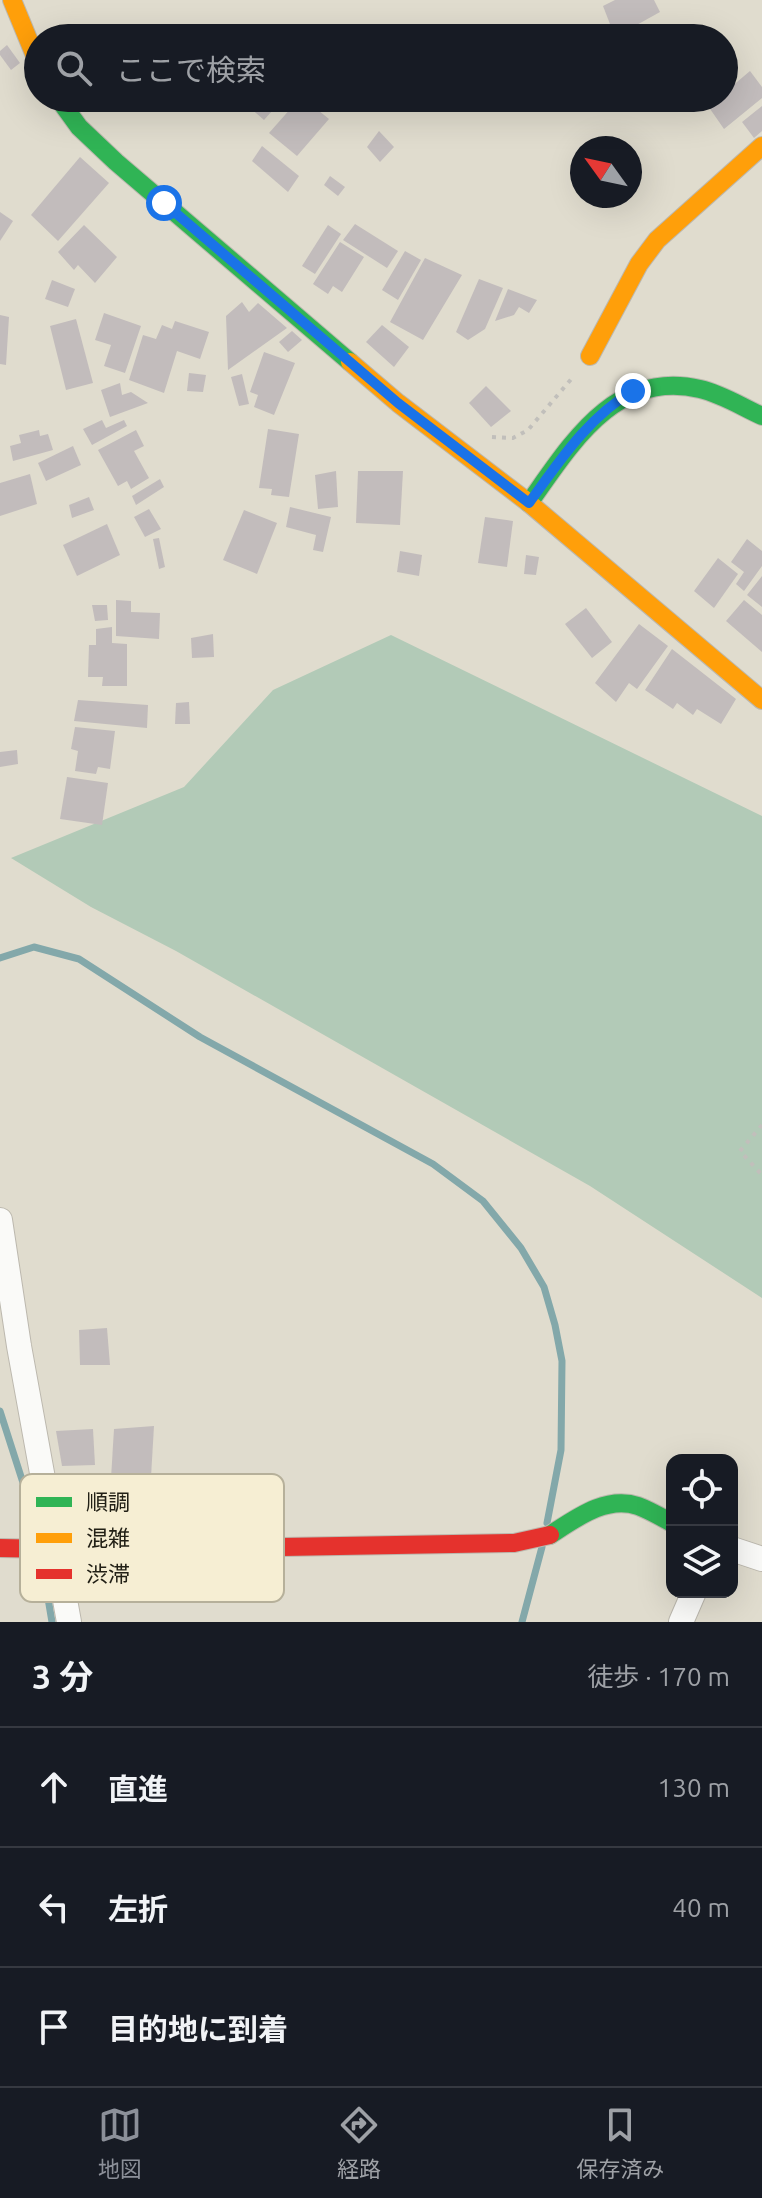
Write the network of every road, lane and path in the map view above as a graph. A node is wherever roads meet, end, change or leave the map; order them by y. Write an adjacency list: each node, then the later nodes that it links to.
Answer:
1 (12, 0): 2 (street)
2 (24, 29)
3 (68, 112): 8 (street)
4 (762, 146): 5 (street)
5 (590, 356): 7 (path)
6 (762, 416): 8 (street)
7 (480, 433)
8 (529, 503): 9 (street)
9 (762, 700)
10 (762, 1125): 11 (path)
11 (762, 1175)
12 (0, 1220): 13 (street)
13 (35, 1474)
14 (666, 1520): 15 (street)
15 (284, 1546)
16 (0, 1548): 17 (street)
17 (20, 1548)
18 (738, 1551): 19 (street)
19 (762, 1559)
20 (691, 1598): 23 (street)
21 (62, 1602): 22 (street)
22 (69, 1622)
23 (681, 1622)

